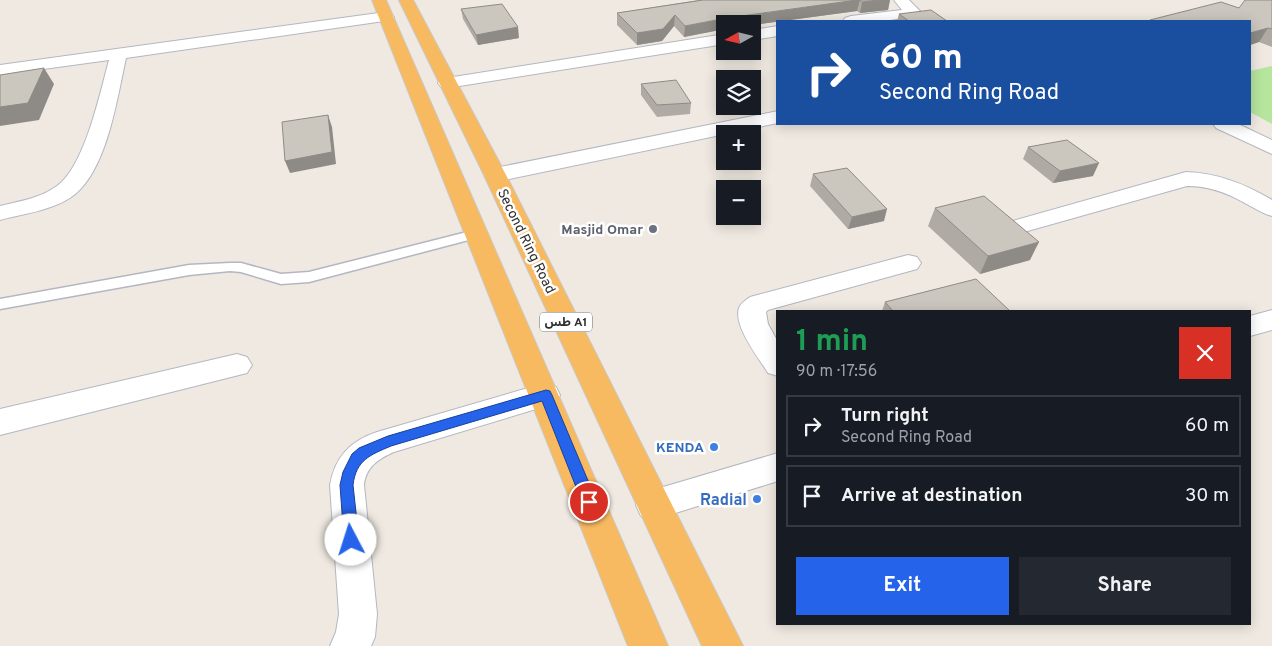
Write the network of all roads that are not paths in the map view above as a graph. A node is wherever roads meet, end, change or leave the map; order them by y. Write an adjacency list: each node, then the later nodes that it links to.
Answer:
1 (901, 0): 3 (street)
2 (390, 5): 7 (street); 9 (highway, Second Ring Road / طس A1); 17 (highway, طس A1)
3 (858, 20)
4 (776, 31): 5 (street)
5 (761, 34)
6 (716, 40): 9 (street)
7 (119, 53): 8 (street); 15 (street)
8 (0, 70)
9 (447, 83): 13 (highway, Second Ring Road / طس A1)
10 (776, 117): 13 (street)
11 (1225, 125): 12 (street)
12 (1272, 148)
13 (495, 175): 27 (highway, Second Ring Road / طس A1)
14 (1272, 209): 16 (street)
15 (0, 212)
16 (1017, 227)
17 (475, 234): 19 (lane); 24 (highway, طس A1)
18 (908, 263): 22 (street)
19 (0, 304)
20 (1272, 320): 21 (street)
21 (1251, 326)
22 (776, 362)
23 (237, 365): 25 (street)
24 (546, 395): 28 (street); 29 (highway, طس A1)
25 (0, 422)
26 (776, 468): 27 (street)
27 (654, 505): 30 (highway, Second Ring Road / طس A1)
28 (350, 646)
29 (648, 646)
30 (723, 646)

